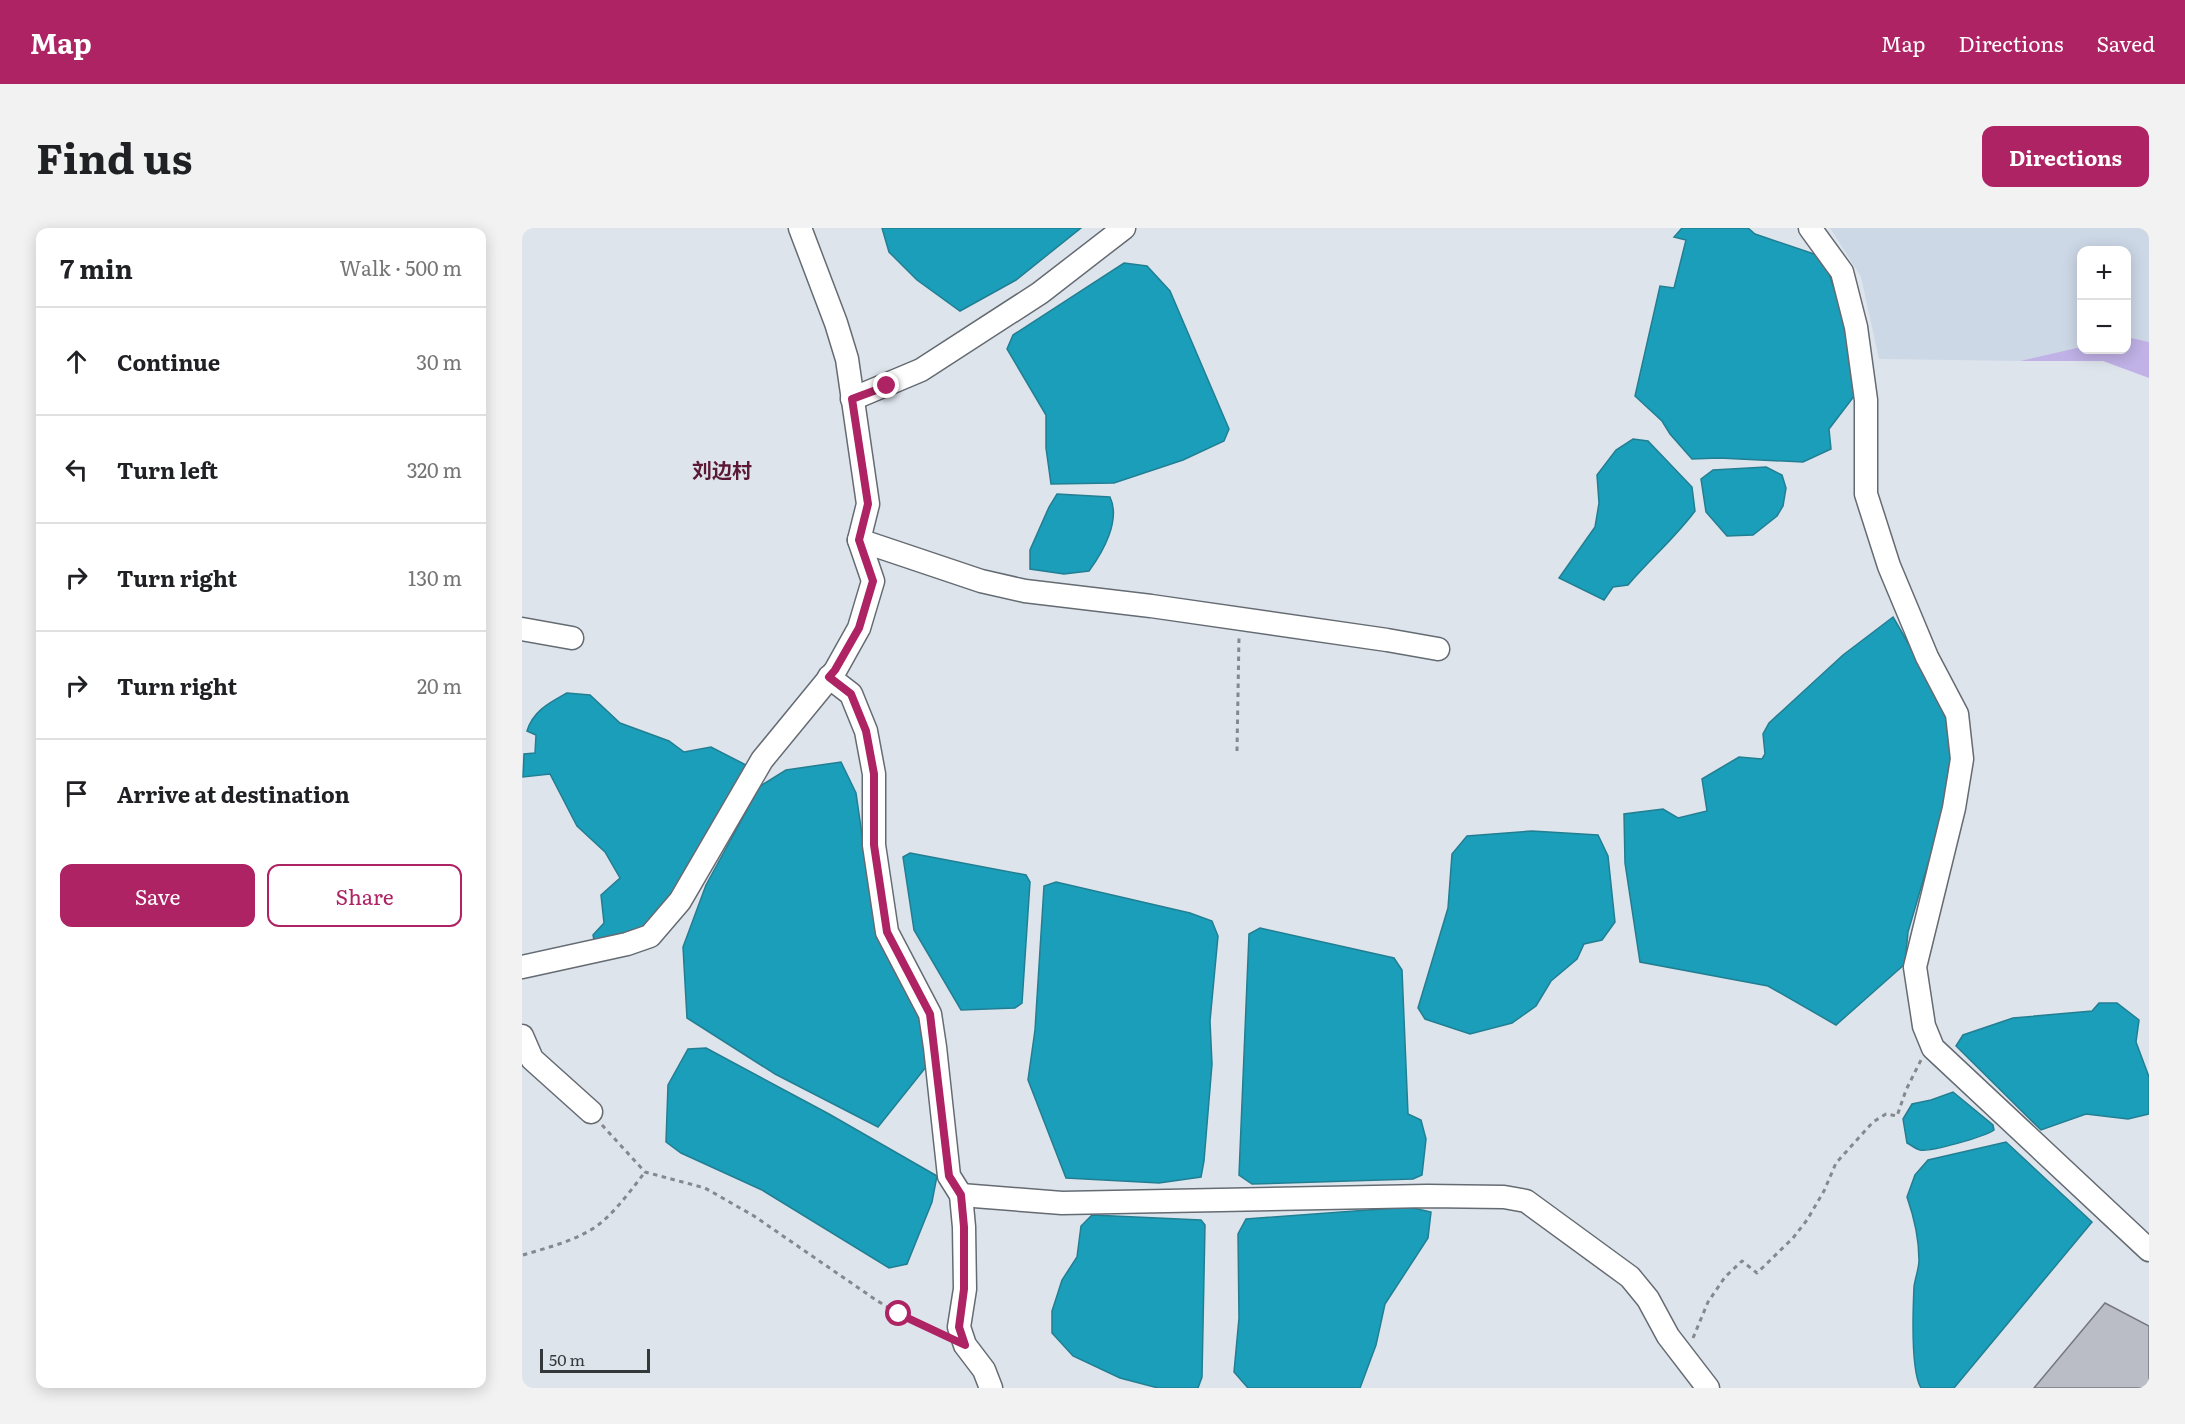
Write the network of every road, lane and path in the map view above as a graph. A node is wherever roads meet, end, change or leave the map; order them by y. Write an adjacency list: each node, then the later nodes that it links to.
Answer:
1 (800, 228): 4 (street)
2 (1124, 228): 4 (street)
3 (1810, 228): 14 (street)
4 (852, 399): 5 (street)
5 (859, 540): 6 (street); 10 (street)
6 (1239, 619): 9 (street); 11 (path)
7 (522, 629): 8 (street)
8 (572, 638)
9 (1438, 650)
10 (829, 677): 12 (street); 17 (street)
11 (1237, 751)
12 (522, 967)
13 (522, 1036): 15 (street)
14 (1933, 1048): 18 (street); 21 (path)
15 (591, 1112): 16 (path)
16 (645, 1172): 19 (path); 20 (path)
17 (961, 1195): 20 (street); 21 (street)
18 (2149, 1250)
19 (523, 1255)
20 (965, 1345): 22 (street)
21 (1681, 1354): 23 (street)
22 (991, 1388)
23 (1708, 1388)

